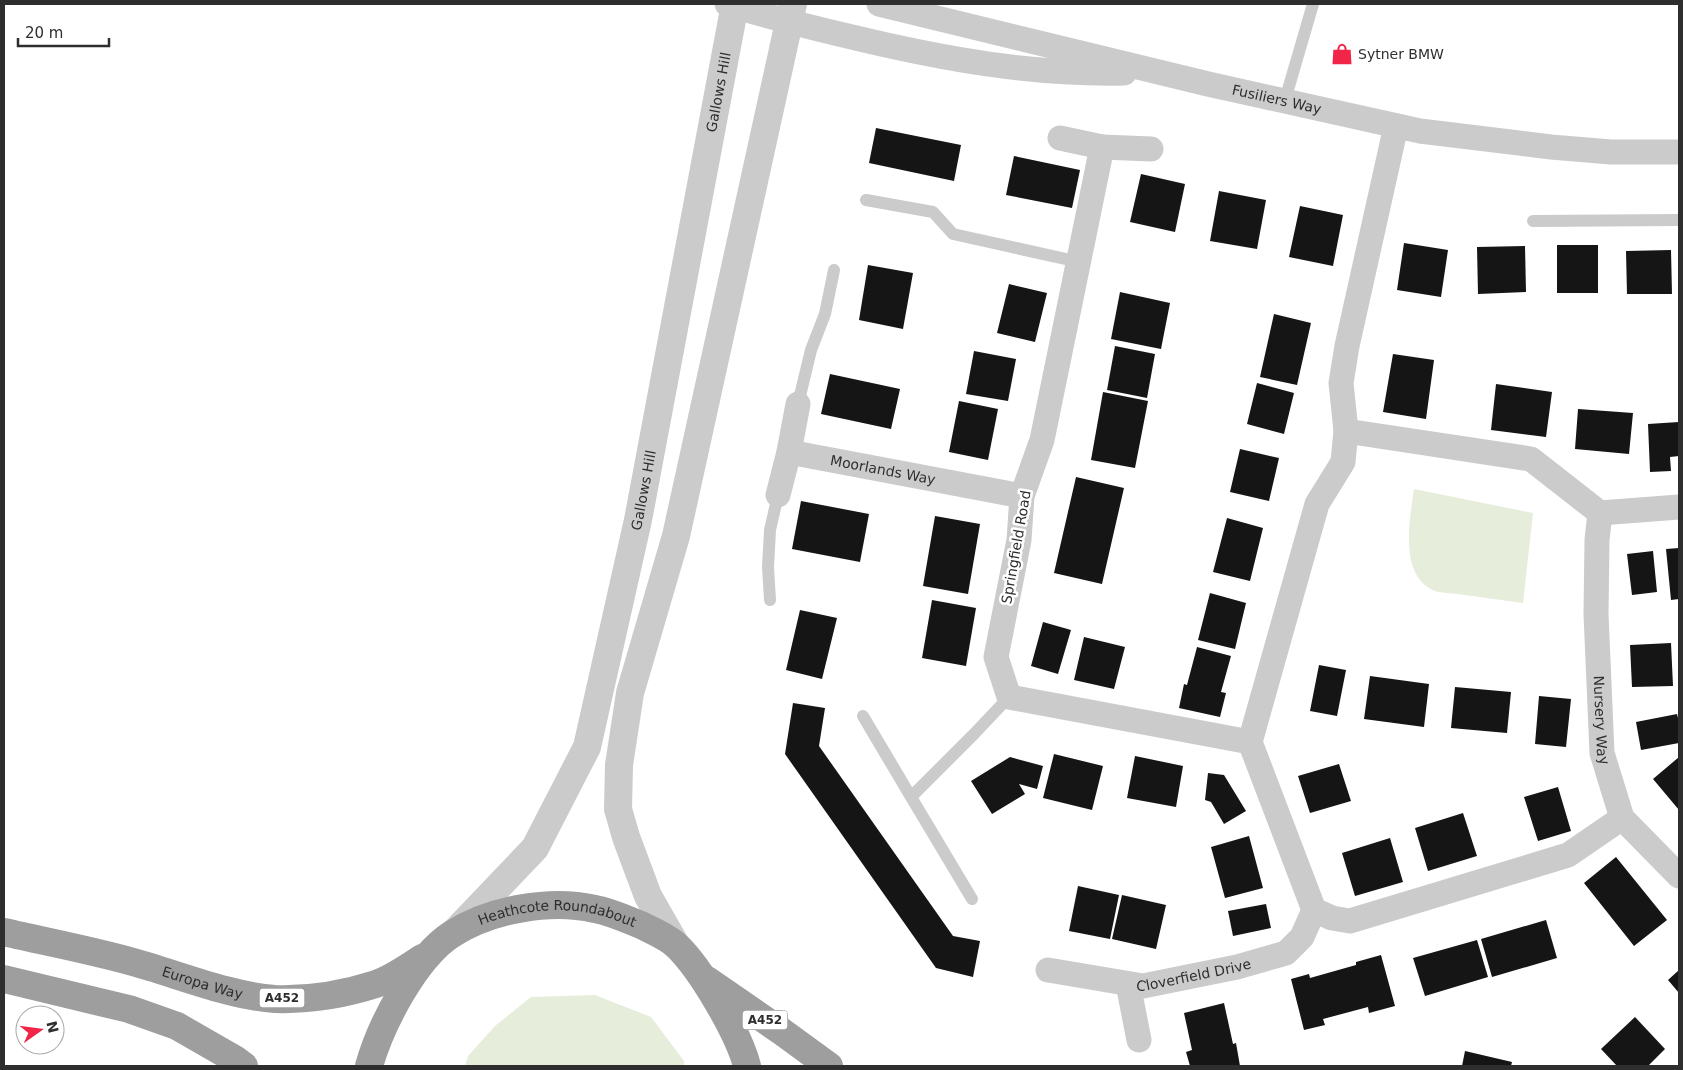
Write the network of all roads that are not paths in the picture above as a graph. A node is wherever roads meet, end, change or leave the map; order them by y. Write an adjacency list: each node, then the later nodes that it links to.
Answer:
1 (732, 4): 4 (street); 34 (street, Gallows Hill)
2 (879, 4): 5 (street, Fusiliers Way)
3 (1313, 4): 6 (lane)
4 (791, 13): 5 (street); 35 (street)
5 (1162, 72): 6 (street, Fusiliers Way)
6 (1285, 100): 7 (street, Fusiliers Way)
7 (1396, 126): 11 (street, Fusiliers Way); 18 (street)
8 (1060, 138): 9 (street)
9 (1102, 147): 10 (street); 15 (street, Springfield Road)
10 (1151, 149)
11 (1679, 152)
12 (866, 200): 15 (lane)
13 (1679, 220): 14 (lane)
14 (1533, 221)
15 (1078, 262): 21 (street, Springfield Road)
16 (834, 270): 17 (lane)
17 (798, 404): 19 (street)
18 (1346, 431): 23 (street); 27 (street)
19 (789, 452): 20 (street); 21 (street, Moorlands Way)
20 (778, 495): 24 (lane)
21 (1022, 496): 25 (street, Springfield Road)
22 (1679, 507): 23 (street)
23 (1600, 513): 29 (street, Nursery Way)
24 (770, 600)
25 (1009, 697): 27 (street); 28 (lane)
26 (863, 716): 28 (lane)
27 (1250, 742): 32 (street)
28 (911, 797): 31 (lane)
29 (1622, 818): 30 (street, Nursery Way); 32 (street)
30 (1679, 876)
31 (972, 899)
32 (1314, 910): 40 (street, Cloverfield Drive)
33 (4, 932): 36 (highway, Europa Way / A452)
34 (452, 934): 35 (highway, Heathcote Roundabout); 36 (highway, Heathcote Roundabout)
35 (676, 945): 38 (highway, Heathcote Roundabout)
36 (428, 955): 43 (highway, Heathcote Roundabout)
37 (1048, 970): 40 (street, Cloverfield Drive)
38 (700, 975): 44 (highway, Heathcote Roundabout); 45 (highway, A452)
39 (4, 979): 42 (highway)
40 (1128, 984): 41 (street)
41 (1139, 1040)
42 (244, 1066)
43 (369, 1066)
44 (747, 1066)
45 (829, 1066)

